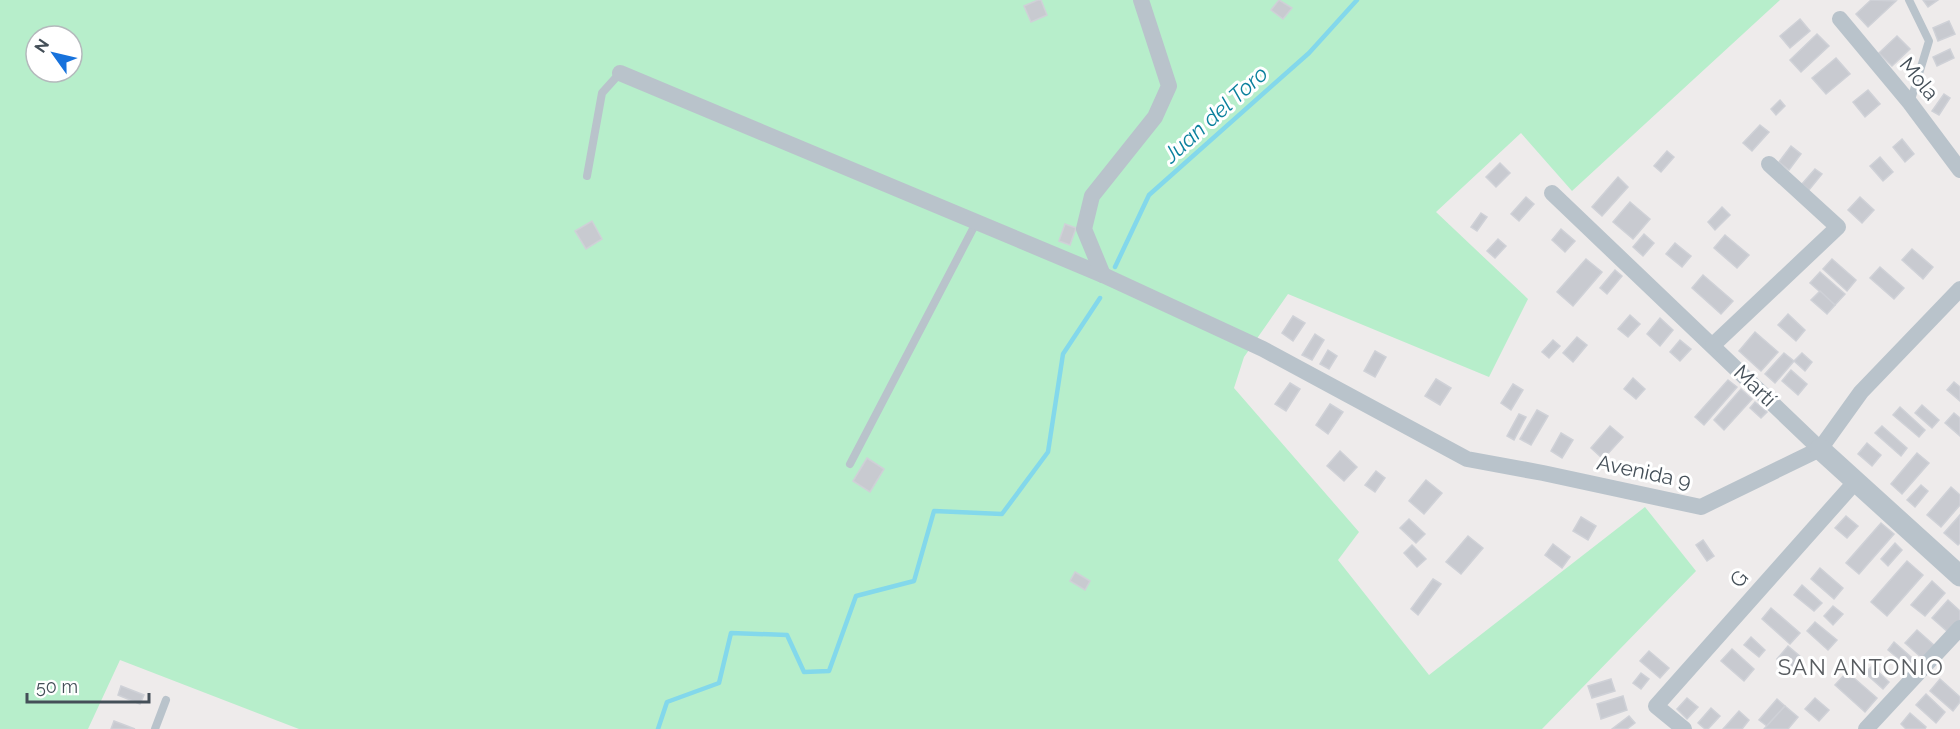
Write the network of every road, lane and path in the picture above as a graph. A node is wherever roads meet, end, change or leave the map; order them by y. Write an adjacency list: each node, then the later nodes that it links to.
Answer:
1 (1141, 0): 11 (street)
2 (1909, 0): 5 (lane)
3 (1840, 19): 5 (street, Mola)
4 (620, 73): 8 (lane); 10 (street, Avenida 9)
5 (1910, 102): 7 (street, Mola)
6 (1769, 165): 13 (street)
7 (1960, 170)
8 (586, 176)
9 (1552, 193): 13 (street, Martí)
10 (976, 223): 11 (street, Avenida 9); 15 (lane)
11 (1102, 275): 14 (street, Avenida 9)
12 (1960, 289): 14 (street, Avenida 9)
13 (1713, 345): 14 (street, Martí)
14 (1820, 448): 16 (street, Martí)
15 (850, 464)
16 (1857, 481): 17 (street, Martí); 21 (street, G)
17 (1960, 576)
18 (1960, 628): 22 (street)
19 (166, 700): 20 (lane)
20 (155, 729)
21 (1684, 729)
22 (1866, 729)

